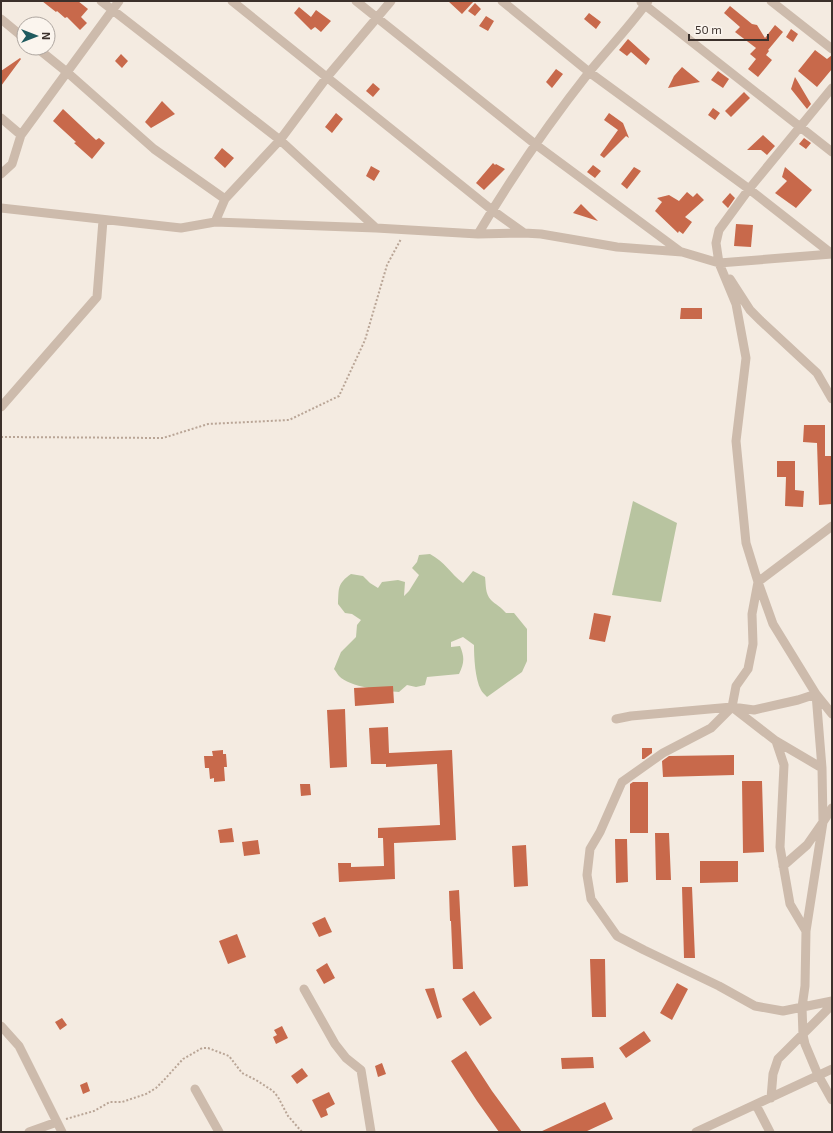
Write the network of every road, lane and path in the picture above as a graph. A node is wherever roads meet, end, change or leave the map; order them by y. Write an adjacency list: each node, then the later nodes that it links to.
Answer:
1 (101, 1): 9 (street)
2 (119, 1): 9 (street)
3 (232, 1): 17 (street)
4 (356, 1): 10 (street)
5 (391, 1): 10 (street)
6 (502, 1): 15 (street)
7 (771, 1): 13 (street)
8 (644, 2): 15 (street); 20 (street)
9 (112, 10): 16 (street); 22 (street)
10 (377, 18): 17 (street); 23 (street)
11 (1, 19): 12 (street)
12 (16, 31)
13 (832, 49)
14 (47, 56): 16 (street)
15 (589, 72): 23 (street); 26 (street)
16 (68, 73): 21 (street); 27 (street)
17 (327, 77): 22 (street); 29 (street)
18 (832, 88): 20 (street)
19 (1, 118): 21 (street)
20 (801, 127): 24 (street); 26 (street)
21 (21, 135): 25 (street)
22 (280, 140): 27 (street); 32 (street)
23 (535, 144): 29 (street); 36 (street)
24 (832, 152)
25 (1, 174)
26 (749, 189): 37 (street); 38 (street)
27 (225, 199): 31 (street)
28 (1, 208): 30 (street)
29 (492, 210): 34 (street); 35 (street)
30 (103, 220): 31 (street); 40 (street)
31 (215, 222): 32 (street)
32 (376, 228): 33 (street)
33 (406, 230): 35 (street); 41 (path)
34 (524, 233): 35 (street); 36 (street)
35 (478, 234)
36 (682, 252): 38 (street)
37 (832, 254): 38 (street)
38 (719, 263): 39 (street); 43 (street)
39 (832, 399)
40 (1, 407)
41 (1, 437)
42 (832, 526): 43 (street)
43 (758, 582): 44 (street); 45 (street)
44 (816, 694): 45 (street); 46 (street); 49 (street)
45 (732, 707): 47 (street); 48 (street); 57 (street)
46 (832, 714)
47 (616, 719)
48 (776, 741): 49 (street); 52 (street)
49 (822, 768): 51 (street)
50 (832, 808): 51 (street)
51 (824, 822): 52 (street); 53 (street)
52 (783, 866): 53 (street)
53 (806, 931): 57 (street)
54 (304, 989): 71 (street)
55 (832, 1001): 57 (street)
56 (832, 1005): 59 (street)
57 (802, 1007): 59 (street)
58 (1, 1026): 66 (street)
59 (803, 1035): 61 (street); 63 (street)
60 (832, 1069): 61 (street)
61 (818, 1075): 63 (street); 64 (street)
62 (195, 1089): 70 (street)
63 (771, 1098): 65 (street)
64 (832, 1100)
65 (756, 1105): 67 (street); 73 (street)
66 (57, 1122): 68 (street); 69 (street)
67 (706, 1130): 72 (street)
68 (30, 1132)
69 (62, 1132)
70 (219, 1132)
71 (371, 1132)
72 (696, 1132)
73 (770, 1132)

